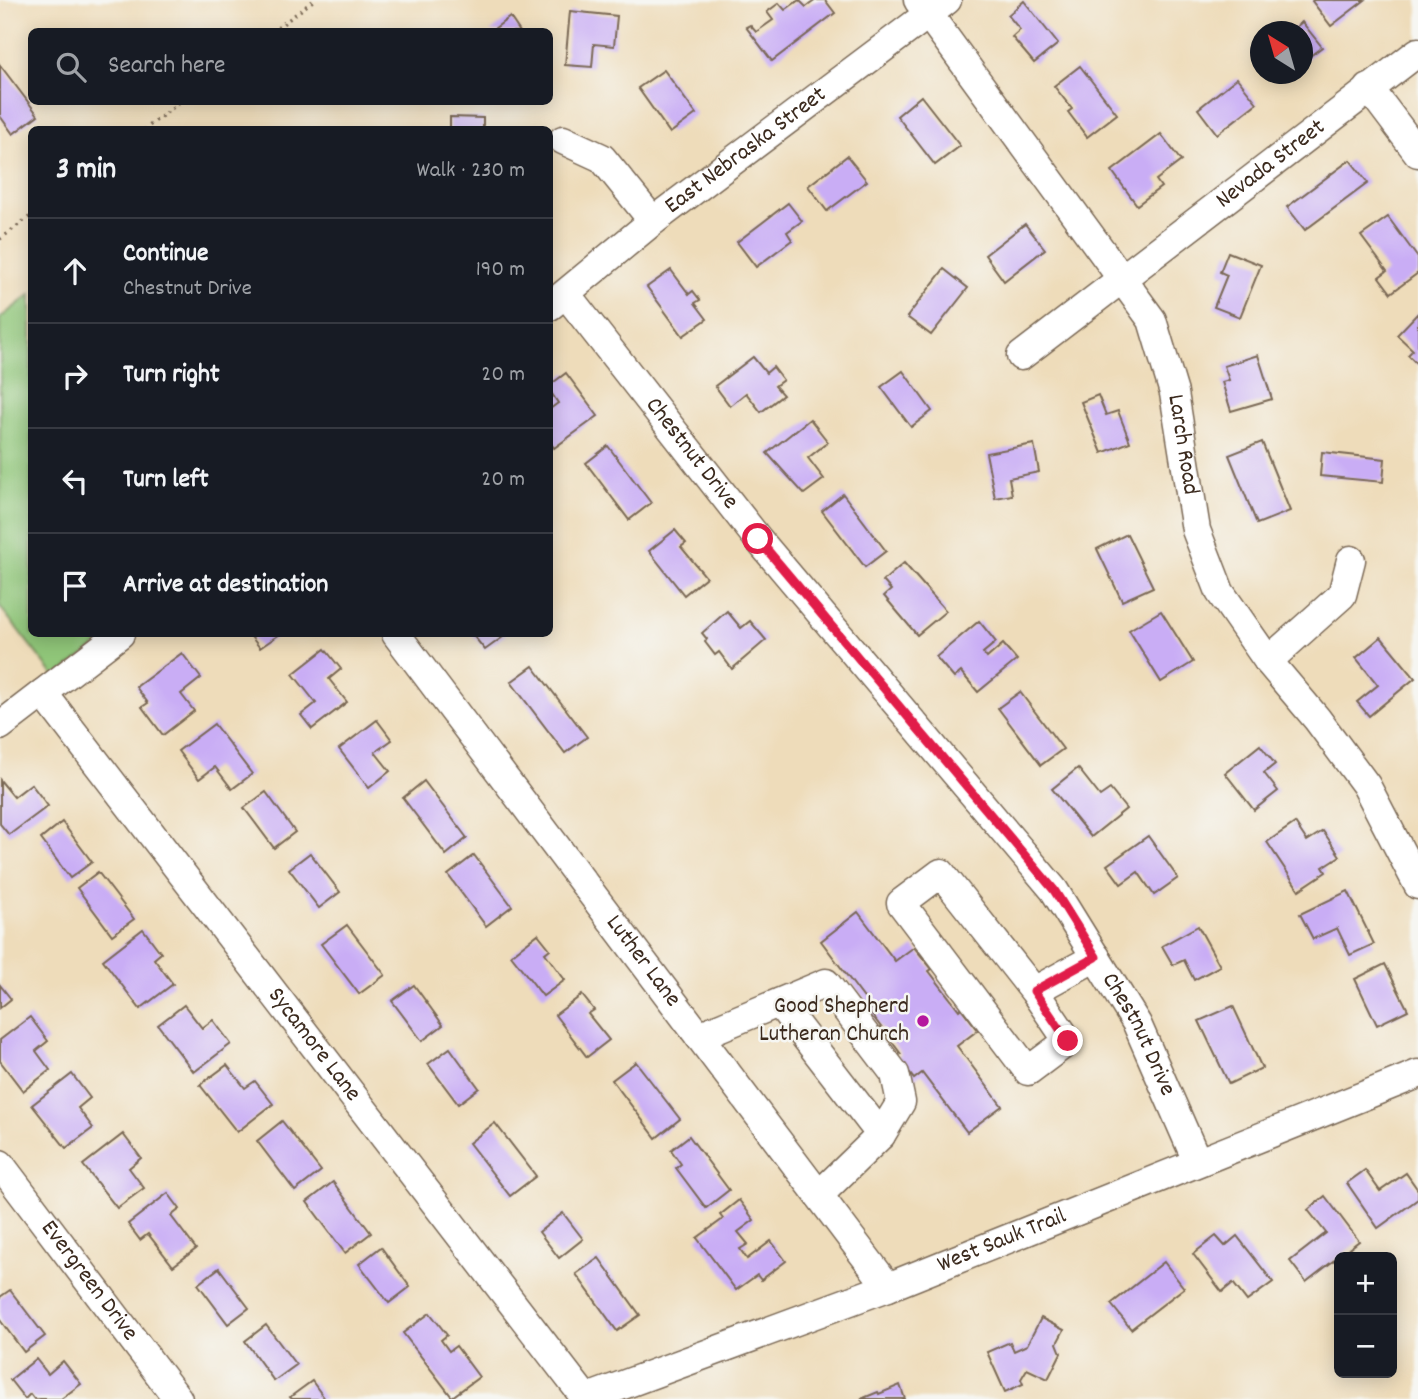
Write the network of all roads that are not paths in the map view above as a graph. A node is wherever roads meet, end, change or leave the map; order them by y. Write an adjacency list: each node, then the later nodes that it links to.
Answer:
1 (931, 5): 6 (street, East Nebraska Street); 7 (street, Larch Road)
2 (1418, 52): 3 (street, Nevada Street)
3 (1369, 88): 5 (street); 7 (street, Nevada Street)
4 (562, 139): 6 (street)
5 (1418, 153)
6 (653, 221): 8 (street, East Nebraska Street)
7 (1124, 278): 9 (street, Nevada Street); 13 (street, Larch Road)
8 (558, 300): 18 (street, Chestnut Drive)
9 (1021, 356)
10 (1351, 560): 13 (street)
11 (116, 637): 14 (street)
12 (398, 637): 21 (street, Luther Lane)
13 (1268, 661): 16 (street, Larch Road)
14 (43, 693): 15 (street); 29 (street, Sycamore Lane)
15 (0, 726)
16 (1412, 856): 17 (street, Larch Road)
17 (1418, 885)
18 (1096, 957): 19 (street); 24 (street, Chestnut Drive)
19 (1034, 991): 19 (street)
20 (779, 1003): 21 (street); 23 (street); 23 (street)
21 (699, 1036): 26 (street, Luther Lane)
22 (1418, 1073): 24 (street, West Sauk Trail)
23 (881, 1135): 26 (street)
24 (1197, 1161): 27 (street, West Sauk Trail)
25 (0, 1164): 28 (street, Evergreen Drive)
26 (819, 1195): 27 (street, Luther Lane)
27 (888, 1287): 29 (street, West Sauk Trail)
28 (178, 1399)
29 (585, 1399)

